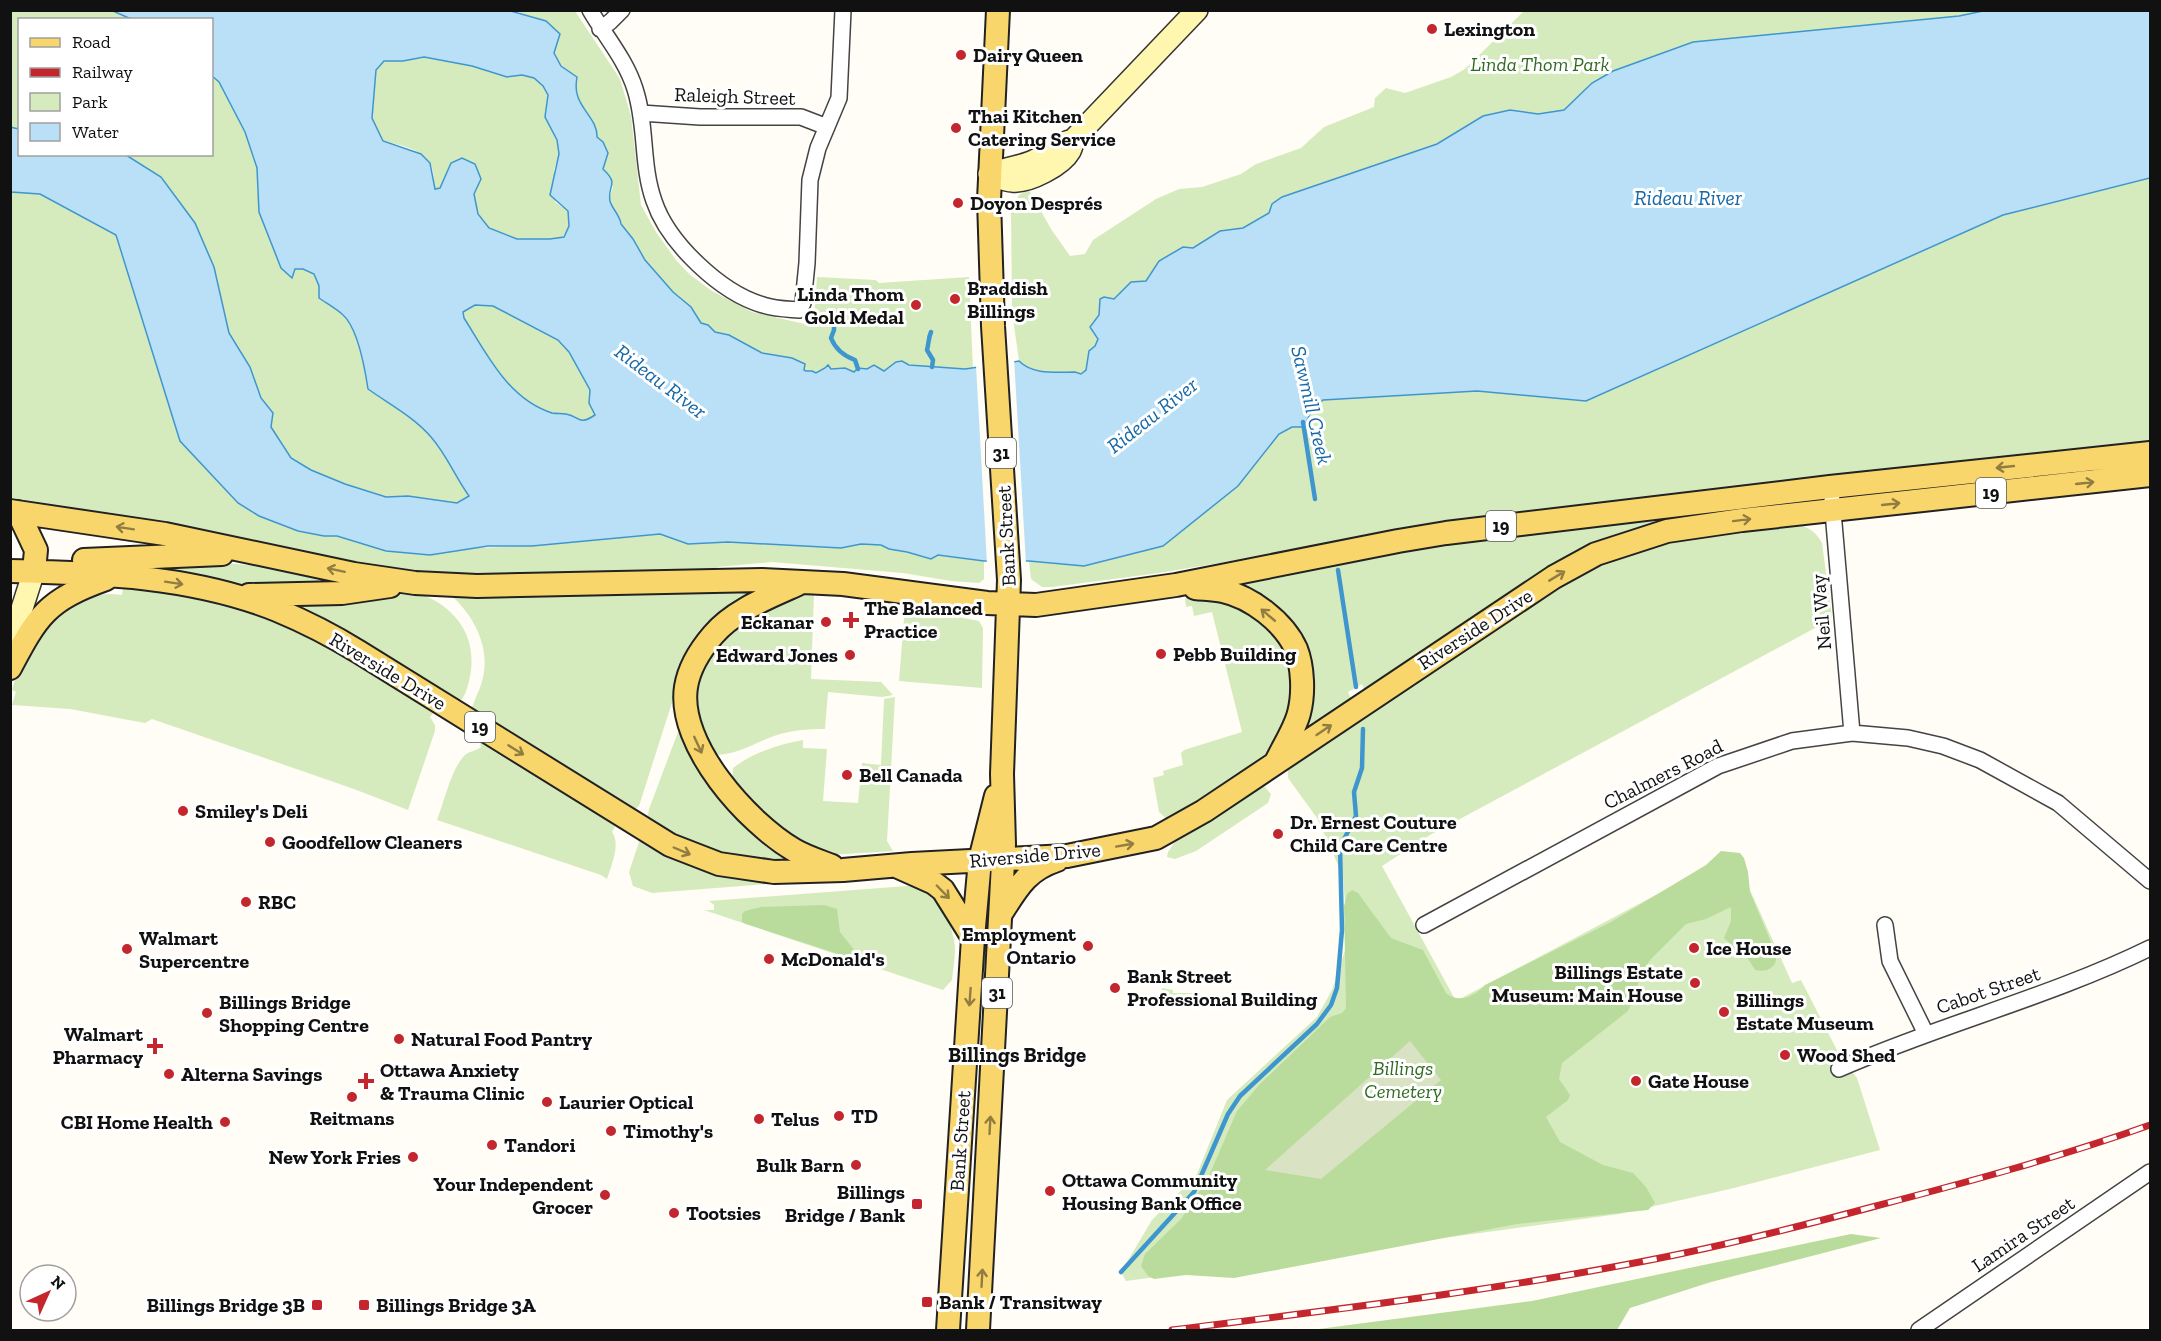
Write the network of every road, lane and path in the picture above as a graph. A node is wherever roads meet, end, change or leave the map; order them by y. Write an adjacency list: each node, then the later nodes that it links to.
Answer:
1 (590, 10): 6 (street)
2 (622, 10): 6 (street)
3 (843, 10): 8 (street)
4 (998, 10): 9 (main road, Bank Street / 31)
5 (1197, 10): 9 (street)
6 (600, 28): 7 (street)
7 (641, 113): 8 (street, Raleigh Street); 8 (street)
8 (826, 127)
9 (989, 174): 23 (main road, Bank Street / 31)
10 (2151, 453): 12 (main road, 19, one-way to 12)
11 (2151, 475): 13 (main road, Riverside Drive / 19, one-way to 11)
12 (1830, 487): 13 (street, Neil Way); 21 (main road, 19)
13 (1833, 511): 26 (street, Neil Way); 27 (main road, Riverside Drive / 19, one-way to 13)
14 (14, 512): 15 (main road, 19, one-way to 14); 17 (main road)
15 (250, 552): 17 (main road); 20 (main road, 19, one-way to 15)
16 (10, 571): 17 (main road, Riverside Drive / 19)
17 (34, 571): 18 (main road, Riverside Drive / 19); 24 (street)
18 (116, 576): 22 (main road, Riverside Drive / 19, one-way to 22); 25 (main road)
19 (802, 582): 20 (main road, 19); 23 (main road, 19); 33 (main road, one-way to 33)
20 (415, 583): 22 (main road)
21 (1176, 585): 23 (main road, 19); 27 (main road, one-way to 21)
22 (231, 595): 33 (main road, Riverside Drive / 19, one-way to 33)
23 (1009, 605): 28 (main road, Bank Street / 31)
24 (10, 646)
25 (10, 669)
26 (1852, 734): 34 (street, Chalmers Road); 36 (street, Chalmers Road)
27 (1276, 762): 29 (main road, Riverside Drive / 19, one-way to 27)
28 (1002, 774): 30 (main road, Bank Street / 31); 31 (main road, Bank Street / 31)
29 (1067, 856): 30 (main road, Riverside Drive / 19); 35 (main road)
30 (1004, 859): 31 (main road, Riverside Drive / 19); 35 (main road, Bank Street / 31)
31 (980, 860): 32 (main road, Riverside Drive / 19); 38 (main road, Bank Street / 31)
32 (895, 866): 33 (main road, Riverside Drive / 19); 38 (main road, one-way to 38)
33 (843, 870)
34 (2151, 881)
35 (1001, 913): 44 (main road, Bank Street / 31, one-way to 35)
36 (1424, 925)
37 (1886, 925): 40 (street)
38 (973, 938): 43 (main road, Bank Street / 31, one-way to 43)
39 (2151, 948): 40 (street, Cabot Street)
40 (1926, 1034): 41 (street, Cabot Street)
41 (1839, 1069)
42 (2151, 1172): 45 (street, Lamira Street)
43 (948, 1330)
44 (978, 1330)
45 (1919, 1330)

